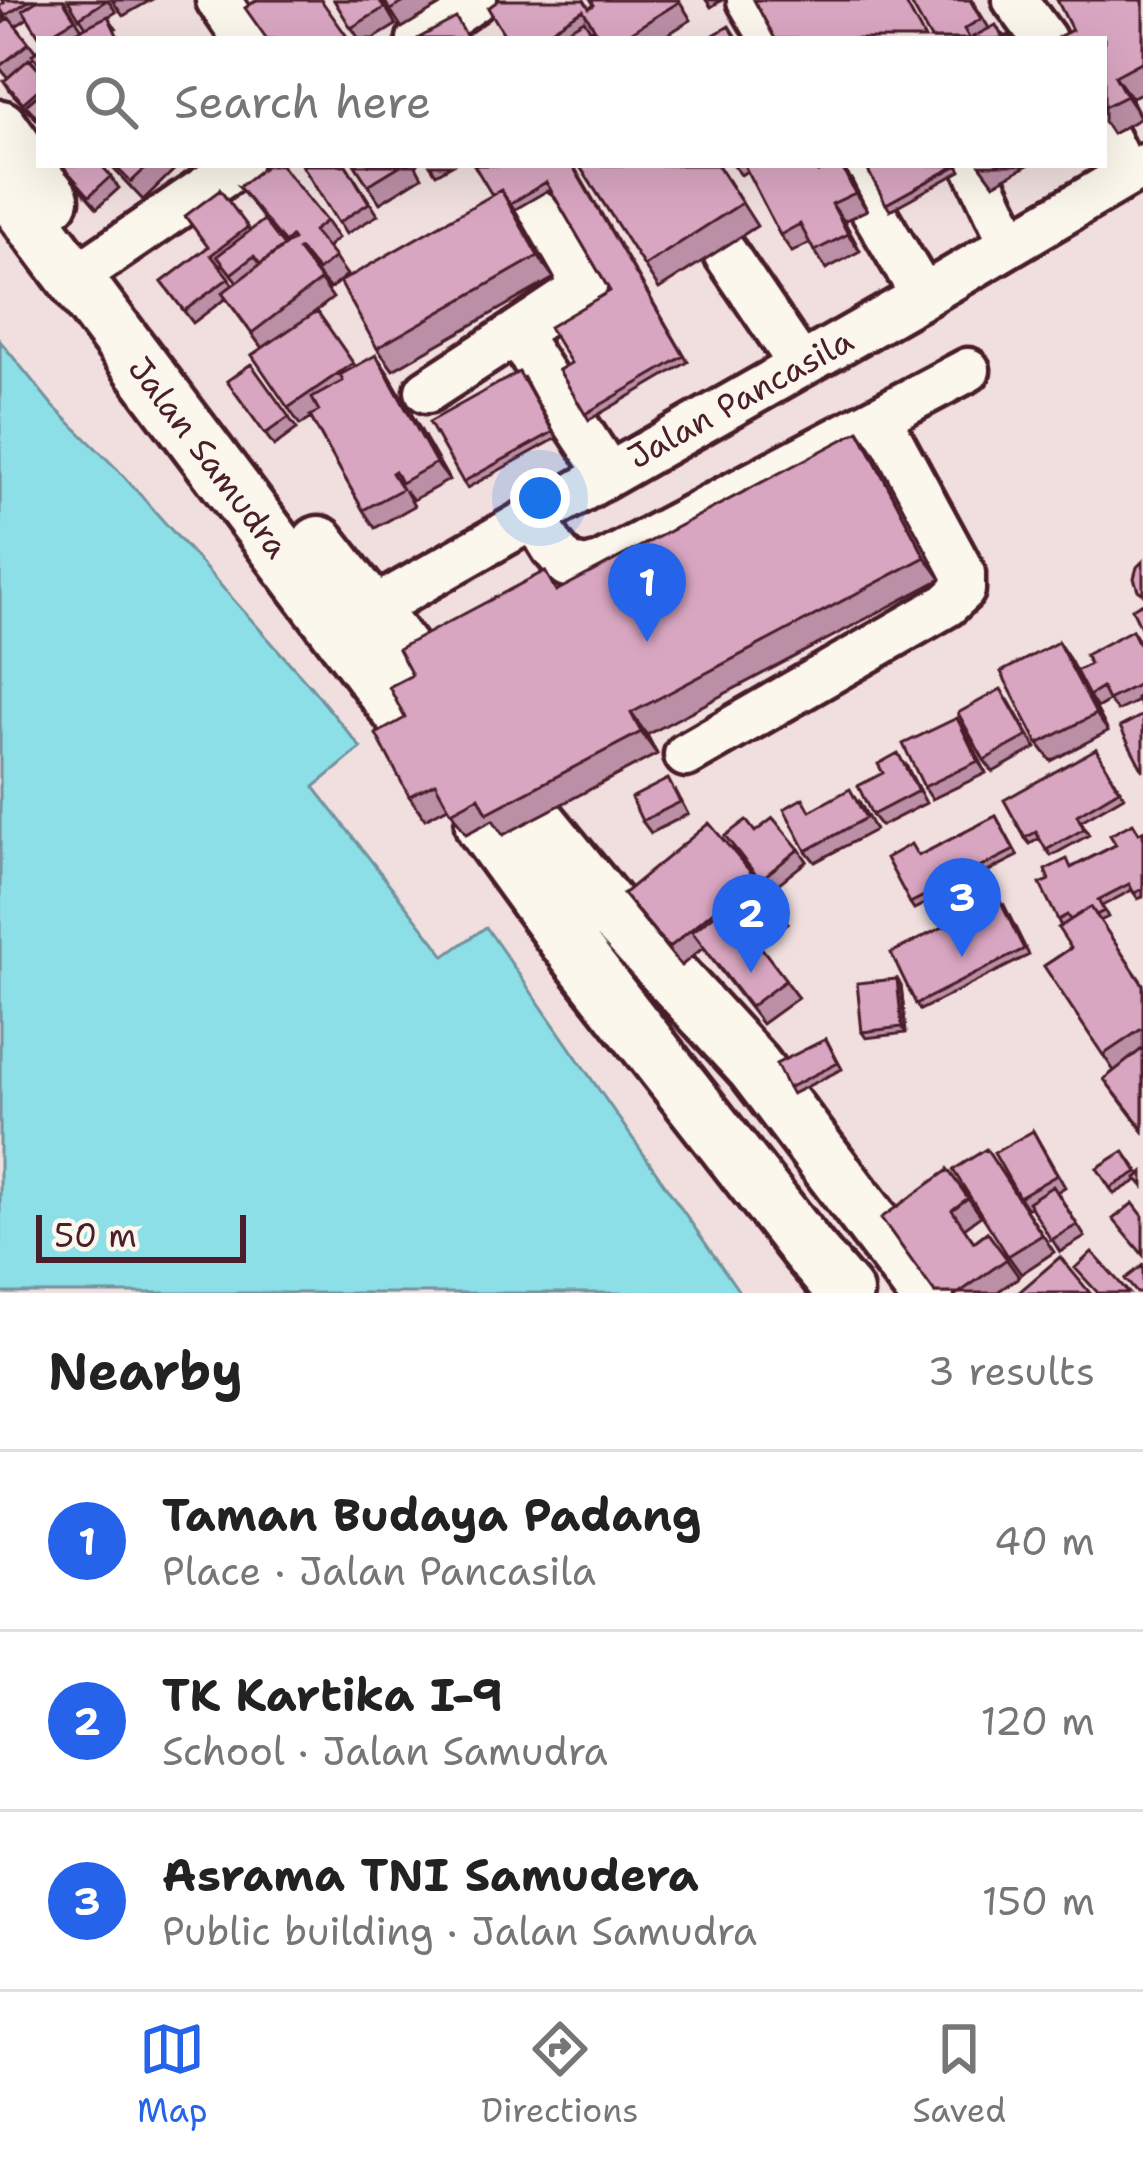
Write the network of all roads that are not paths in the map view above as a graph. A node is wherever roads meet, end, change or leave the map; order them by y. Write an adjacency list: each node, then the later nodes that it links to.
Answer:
1 (218, 0): 5 (street)
2 (475, 0): 6 (street)
3 (748, 0): 7 (street)
4 (1015, 0): 8 (street)
5 (243, 36)
6 (423, 36)
7 (770, 36)
8 (1042, 36)
9 (0, 128): 19 (main road, Jalan Samudra)
10 (1107, 136): 14 (street)
11 (235, 168): 19 (street)
12 (848, 168): 20 (street)
13 (975, 168): 17 (street)
14 (1134, 171): 17 (street, Jalan Pancasila)
15 (0, 178): 28 (main road, Jalan Samudra)
16 (538, 212): 21 (street)
17 (1011, 243): 20 (street, Jalan Pancasila)
18 (725, 253): 22 (street)
19 (96, 263): 28 (main road, Jalan Samudra)
20 (922, 296): 22 (street, Jalan Pancasila)
21 (516, 333): 24 (street); 26 (street)
22 (800, 364): 26 (street, Jalan Pancasila)
23 (968, 370): 25 (street)
24 (428, 391)
25 (879, 418): 27 (street); 31 (street)
26 (608, 472): 27 (street, Jalan Pancasila)
27 (533, 516): 28 (street, Jalan Pancasila)
28 (356, 622): 29 (main road, Jalan Samudra); 30 (main road, Jalan Samudra)
29 (417, 670)
30 (418, 735)
31 (686, 755)
32 (612, 911): 33 (main road); 33 (main road); 35 (main road)
33 (567, 941): 34 (main road)
34 (845, 1293)
35 (926, 1293)

